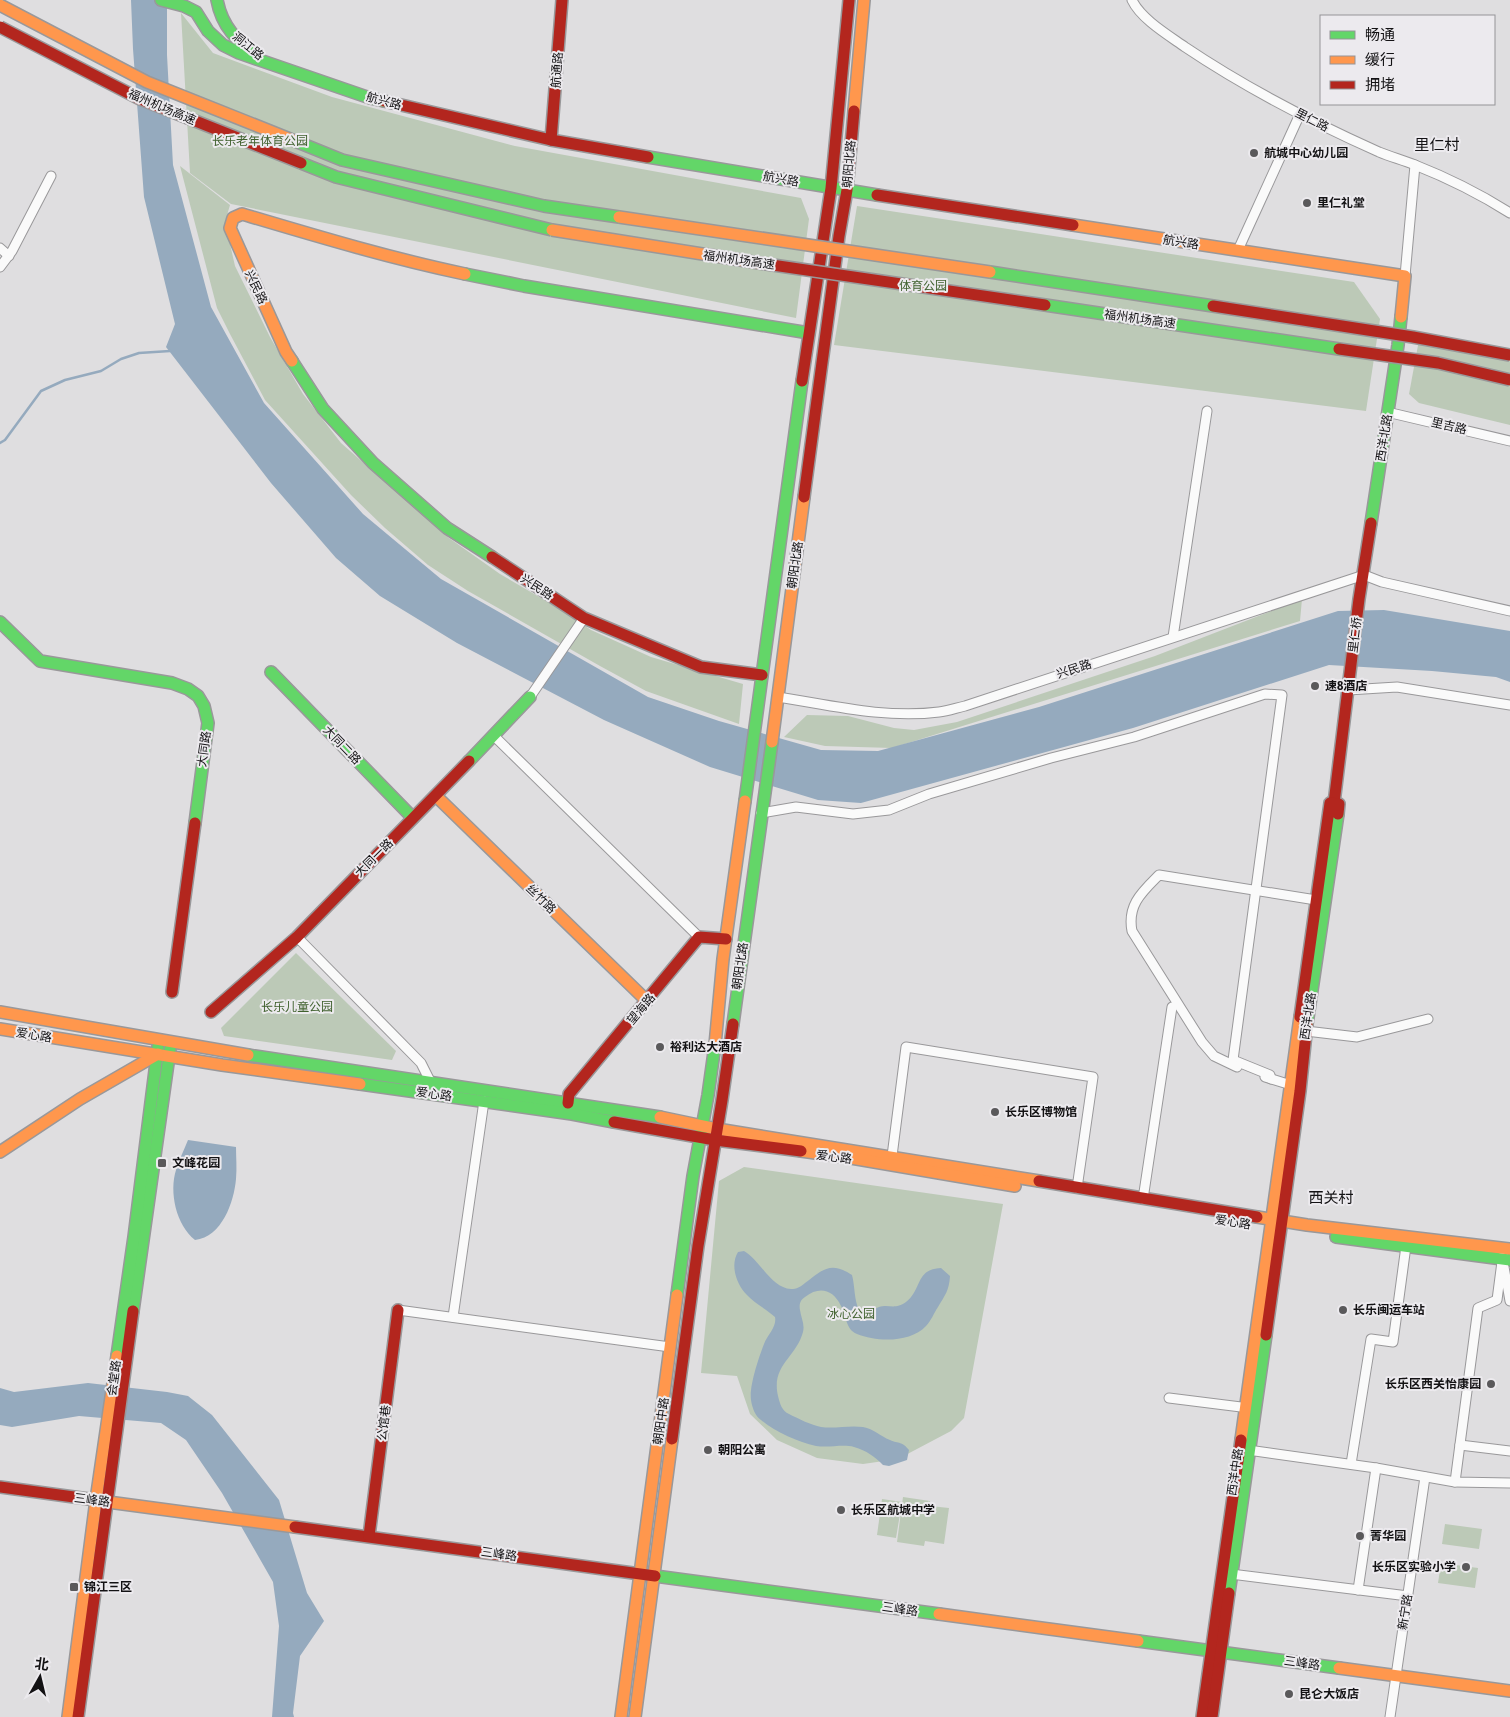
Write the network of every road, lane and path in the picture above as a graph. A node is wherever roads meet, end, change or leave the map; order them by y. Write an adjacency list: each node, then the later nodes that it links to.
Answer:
1 (161, 0): 9 (main road, 航兴路)
2 (217, 0): 9 (main road, 洞江路)
3 (562, 0): 11 (main road, 航通路)
4 (849, 0): 14 (main road, 朝阳北路)
5 (864, 0): 15 (main road, 朝阳北路)
6 (1132, 0): 10 (street, 里仁路)
7 (0, 5): 23 (main road, 福州机场高速, bridge)
8 (0, 27): 24 (main road, 福州机场高速, bridge)
9 (270, 63): 11 (main road, 航兴路)
10 (1300, 114): 12 (street, 里仁路); 18 (street)
11 (551, 140): 14 (main road, 航兴路)
12 (1415, 165): 16 (street, 里仁路); 21 (street)
13 (51, 176): 19 (street)
14 (831, 188): 15 (main road, 航兴路); 22 (main road, 朝阳北路)
15 (847, 190): 18 (main road, 航兴路); 38 (main road, 朝阳北路)
16 (1510, 213)
17 (0, 248): 19 (street)
18 (1238, 250): 21 (main road, 航兴路)
19 (9, 256): 20 (street)
20 (0, 267)
21 (1405, 276): 26 (main road, 西洋北路)
22 (809, 333): 31 (main road, 兴民路); 36 (main road, 朝阳北路)
23 (1510, 355)
24 (1510, 380)
25 (1207, 411): 33 (street)
26 (1388, 412): 27 (street, 里吉路); 28 (main road, 西洋北路)
27 (1510, 441)
28 (1364, 575): 29 (main road, 西洋北路); 30 (street); 33 (street, 兴民路)
29 (1359, 599): 35 (main road, 里仁桥)
30 (1510, 611)
31 (584, 618): 36 (main road, 兴民路); 39 (street)
32 (0, 622): 51 (main road, 大同路)
33 (1173, 637): 38 (street, 兴民路)
34 (271, 672): 45 (main road, 大同二路)
35 (1350, 672): 37 (main road, 西洋北路)
36 (762, 675): 50 (main road, 朝阳北路)
37 (1348, 690): 40 (street); 43 (main road, 西洋北路)
38 (778, 696): 44 (main road, 朝阳北路)
39 (530, 697): 41 (main road, 大同一路)
40 (1510, 705)
41 (494, 735): 42 (main road, 大同一路); 49 (street)
42 (436, 796): 45 (main road, 大同一路); 52 (main road, 丝竹路)
43 (1334, 803): 47 (main road, 西洋北路); 58 (main road, 西洋北路)
44 (761, 813): 46 (street); 67 (main road, 朝阳北路)
45 (413, 818): 48 (main road, 大同一路)
46 (1256, 890): 47 (street); 61 (street); 61 (street)
47 (1316, 900): 63 (main road, 西洋北路)
48 (297, 937): 55 (main road, 大同一路); 62 (street)
49 (699, 937): 50 (main road); 52 (main road, 望海路)
50 (726, 939): 66 (main road, 朝阳北路)
51 (172, 992)
52 (647, 1002): 65 (main road, 望海路)
53 (1172, 1007): 72 (street)
54 (0, 1012): 59 (main road, 爱心路)
55 (211, 1012)
56 (1428, 1019): 58 (street)
57 (0, 1029): 60 (main road, 爱心路)
58 (1306, 1031): 73 (main road, 西洋北路)
59 (165, 1041): 60 (main road); 62 (main road, 爱心路)
60 (163, 1056): 64 (main road, 爱心路); 69 (main road); 93 (main road, 会堂路)
61 (1271, 1079): 63 (street)
62 (431, 1083): 65 (main road, 爱心路)
63 (1291, 1085): 73 (main road, 西洋北路)
64 (484, 1101): 68 (main road, 爱心路); 80 (street)
65 (568, 1103): 66 (main road, 爱心路)
66 (704, 1125): 67 (main road, 爱心路); 68 (main road, 朝阳中路)
67 (716, 1134): 68 (main road, 爱心路); 70 (main road, 爱心路); 73 (main road, 爱心路); 79 (main road, 朝阳中路)
68 (701, 1137): 77 (main road, 朝阳中路)
69 (0, 1152)
70 (892, 1156): 71 (main road, 爱心路); 71 (street)
71 (1077, 1188): 72 (main road, 爱心路)
72 (1143, 1199): 73 (main road, 爱心路)
73 (1276, 1224): 74 (main road, 爱心路); 75 (main road, 爱心路); 83 (main road, 西洋中路)
74 (1406, 1246): 75 (main road, 爱心路); 87 (street)
75 (1506, 1254): 76 (street); 84 (street)
76 (1510, 1301)
77 (675, 1309): 79 (main road); 81 (main road, 朝阳中路)
78 (398, 1310): 80 (street); 94 (main road, 公馆巷)
79 (691, 1311): 97 (main road, 朝阳中路)
80 (453, 1317): 81 (street)
81 (670, 1347): 95 (main road, 朝阳中路)
82 (1169, 1398): 83 (street)
83 (1249, 1408): 85 (main road, 西洋中路); 100 (main road, 西洋中路)
84 (1460, 1445): 86 (street); 90 (street)
85 (1248, 1450): 87 (street); 96 (main road, 西洋中路)
86 (1510, 1451)
87 (1351, 1464): 88 (street)
88 (1376, 1468): 89 (street); 98 (street)
89 (1425, 1477): 90 (street); 99 (street, 新宁路)
90 (1455, 1482): 91 (street)
91 (1510, 1483)
92 (0, 1487): 93 (main road, 三峰路)
93 (102, 1501): 94 (main road, 三峰路); 103 (main road, 会堂路); 104 (main road, 会堂路)
94 (369, 1536): 95 (main road, 三峰路)
95 (640, 1573): 97 (main road, 三峰路); 105 (main road, 朝阳中路)
96 (1231, 1574): 98 (street); 100 (main road, 西洋中路)
97 (655, 1575): 100 (main road, 三峰路); 106 (main road, 朝阳中路)
98 (1358, 1590): 99 (street)
99 (1408, 1596): 101 (street, 新宁路)
100 (1216, 1651): 101 (main road, 三峰路); 107 (main road, 西洋中路); 108 (main road, 西洋中路)
101 (1396, 1675): 102 (main road, 三峰路); 109 (street, 新宁路)
102 (1510, 1691)
103 (68, 1717)
104 (78, 1717)
105 (621, 1717)
106 (635, 1717)
107 (1202, 1717)
108 (1212, 1717)
109 (1390, 1717)

